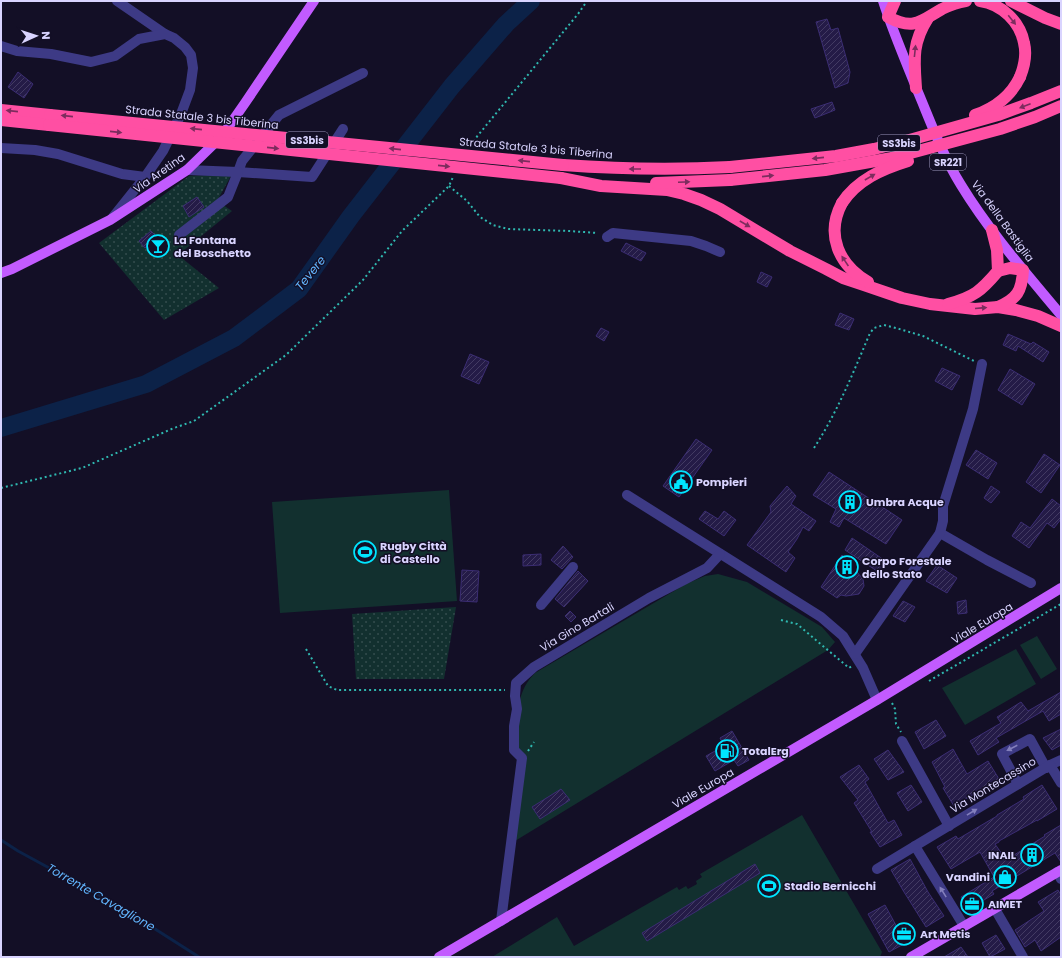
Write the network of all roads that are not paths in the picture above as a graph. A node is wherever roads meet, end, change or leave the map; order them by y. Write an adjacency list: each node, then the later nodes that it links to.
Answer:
1 (117, 1): 11 (street)
2 (314, 1): 24 (main road, Via Aretina)
3 (883, 1): 8 (main road, Via della Bastiglia / SR221)
4 (895, 1): 8 (highway)
5 (966, 1): 9 (highway)
6 (980, 1): 23 (highway, one-way to 23, bridge)
7 (1011, 1): 10 (highway)
8 (888, 17): 9 (highway); 14 (main road, Via della Bastiglia / SR221)
9 (928, 18): 14 (highway, one-way to 9)
10 (1061, 24)
11 (165, 34): 12 (street); 26 (street)
12 (1, 46)
13 (363, 73): 25 (street)
14 (916, 88): 29 (main road, Via della Bastiglia / SR221)
15 (1061, 91): 23 (highway, Strada Statale 3 bis Tiberina / SS3bis, one-way to 23, bridge)
16 (1061, 106): 21 (highway, Strada Statale 3 bis Tiberina / SS3bis, bridge)
17 (1, 110): 19 (highway, Strada Statale 3 bis Tiberina / SS3bis, one-way to 17)
18 (1, 120): 19 (highway, Strada Statale 3 bis Tiberina / SS3bis)
19 (50, 120): 23 (highway, Strada Statale 3 bis Tiberina / SS3bis, one-way to 19, bridge); 27 (highway, Strada Statale 3 bis Tiberina / SS3bis, one-way to 27, bridge)
20 (343, 129): 25 (street)
21 (1000, 129): 27 (highway, Strada Statale 3 bis Tiberina / SS3bis, one-way to 21, bridge); 36 (highway, one-way to 21, bridge)
22 (1, 148): 26 (street)
23 (836, 156)
24 (187, 170): 25 (street); 28 (main road, Via Aretina)
25 (238, 172): 30 (street)
26 (145, 177): 28 (street)
27 (561, 178): 36 (highway, one-way to 36)
28 (110, 220): 35 (main road, Via Aretina)
29 (992, 230): 33 (main road, Via della Bastiglia / SR221); 34 (highway)
30 (179, 235)
31 (607, 237): 32 (street)
32 (720, 252)
33 (1023, 270): 34 (highway); 38 (highway); 39 (main road, Via della Bastiglia / SR221)
34 (998, 271): 37 (highway)
35 (1, 273)
36 (886, 293): 37 (highway)
37 (943, 306): 38 (highway, one-way to 38)
38 (998, 307): 40 (highway)
39 (1061, 315)
40 (1061, 326)
41 (982, 364): 43 (street)
42 (627, 495): 44 (street)
43 (940, 533): 46 (street); 49 (street)
44 (720, 554): 49 (street); 61 (street, Via Gino Bartali)
45 (573, 567): 48 (street)
46 (1031, 584)
47 (1061, 588): 50 (main road, Viale Europa)
48 (541, 604)
49 (857, 658): 50 (street)
50 (876, 700): 61 (main road, Viale Europa)
51 (902, 740): 56 (street, Via Montecassino)
52 (1061, 760): 53 (street, Via Montecassino)
53 (1048, 767): 54 (street, Via Montecassino); 55 (street, Via Montecassino); 55 (street, one-way to 55)
54 (1061, 783)
55 (1018, 784): 56 (street, Via Montecassino, one-way to 55)
56 (949, 826): 57 (street, Via Montecassino)
57 (915, 846): 58 (street, Via Montecassino); 62 (street, one-way to 57)
58 (877, 869)
59 (1060, 874): 60 (main road)
60 (995, 909): 62 (main road); 66 (street)
61 (501, 921): 64 (main road, Viale Europa)
62 (964, 926): 63 (main road)
63 (924, 954): 65 (main road)
64 (439, 957)
65 (911, 957)
66 (1023, 957)

